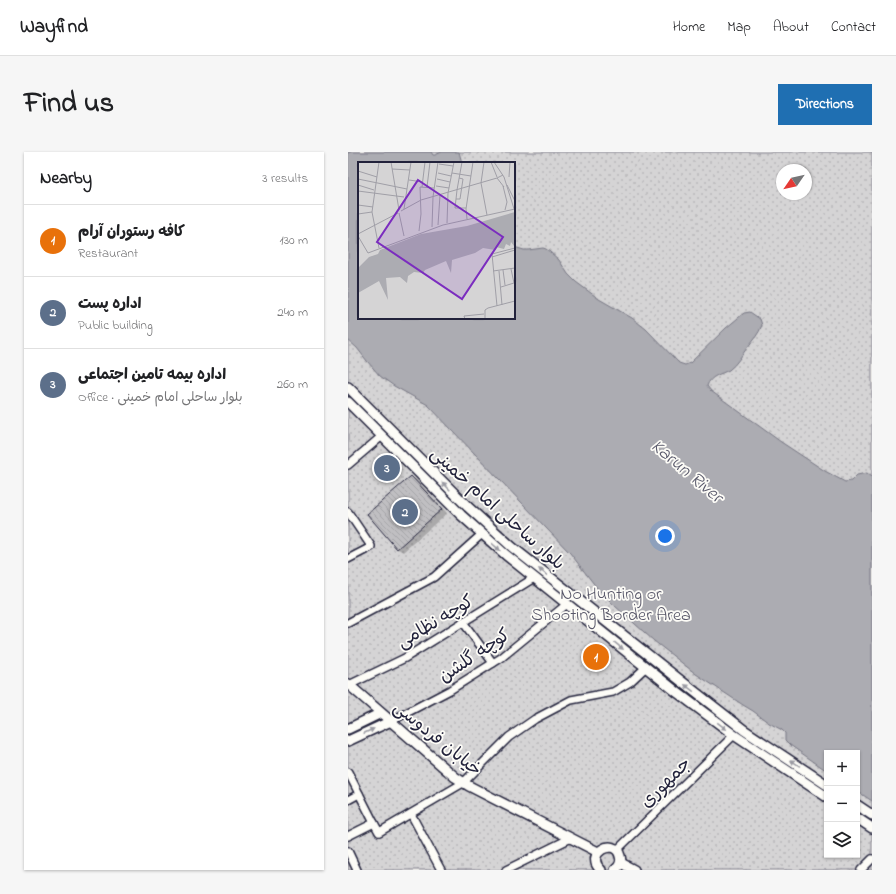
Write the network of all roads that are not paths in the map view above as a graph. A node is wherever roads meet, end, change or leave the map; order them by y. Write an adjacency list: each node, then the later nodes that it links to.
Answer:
1 (348, 388): 17 (main road, بلوار ساحلی امام خمینی, one-way to 1)
2 (348, 402): 3 (main road, بلوار ساحلی امام خمینی)
3 (382, 436): 4 (street); 6 (main road, بلوار ساحلی امام خمینی)
4 (348, 465)
5 (348, 512): 7 (street)
6 (482, 534): 8 (main road, بلوار ساحلی امام خمینی, one-way to 8); 11 (street)
7 (348, 560)
8 (534, 578): 9 (main road, بلوار ساحلی امام خمینی); 10 (street, کوچه نظامی)
9 (567, 604): 12 (street, کوچه گلشن); 13 (main road, بلوار ساحلی امام خمینی, one-way to 13)
10 (463, 622): 12 (street); 14 (street, کوچه نظامی)
11 (348, 623)
12 (493, 663): 16 (street, کوچه گلشن)
13 (646, 667): 19 (main road, بلوار ساحلی امام خمینی, one-way to 19); 22 (street)
14 (348, 685): 15 (main road, خیابان فردوسی)
15 (381, 713): 16 (main road, خیابان فردوسی); 18 (main road)
16 (391, 721): 20 (main road, one-way to 16); 22 (main road, خیابان فردوسی)
17 (741, 728): 19 (main road); 23 (main road, بلوار ساحلی امام خمینی, one-way to 17)
18 (348, 729)
19 (734, 735): 25 (main road, بلوار ساحلی امام خمینی); 35 (street, جمهوری)
20 (348, 741)
21 (348, 772): 24 (street)
22 (463, 783): 28 (street); 34 (main road, خیابان فردوسی)
23 (824, 783)
24 (359, 794): 26 (street); 31 (street)
25 (824, 796)
26 (348, 800)
27 (860, 807): 29 (main road)
28 (411, 814): 31 (street); 42 (street)
29 (872, 815)
30 (860, 820): 32 (main road)
31 (374, 823): 33 (street)
32 (872, 828)
33 (348, 836)
34 (571, 838): 37 (main road, خیابان فردوسی); 43 (street)
35 (617, 850): 37 (main road); 39 (main road)
36 (348, 851): 41 (street)
37 (598, 852): 40 (main road)
38 (872, 859): 45 (street)
39 (618, 866): 44 (main road)
40 (599, 869)
41 (357, 870)
42 (441, 870)
43 (506, 870)
44 (634, 870)
45 (861, 870)

